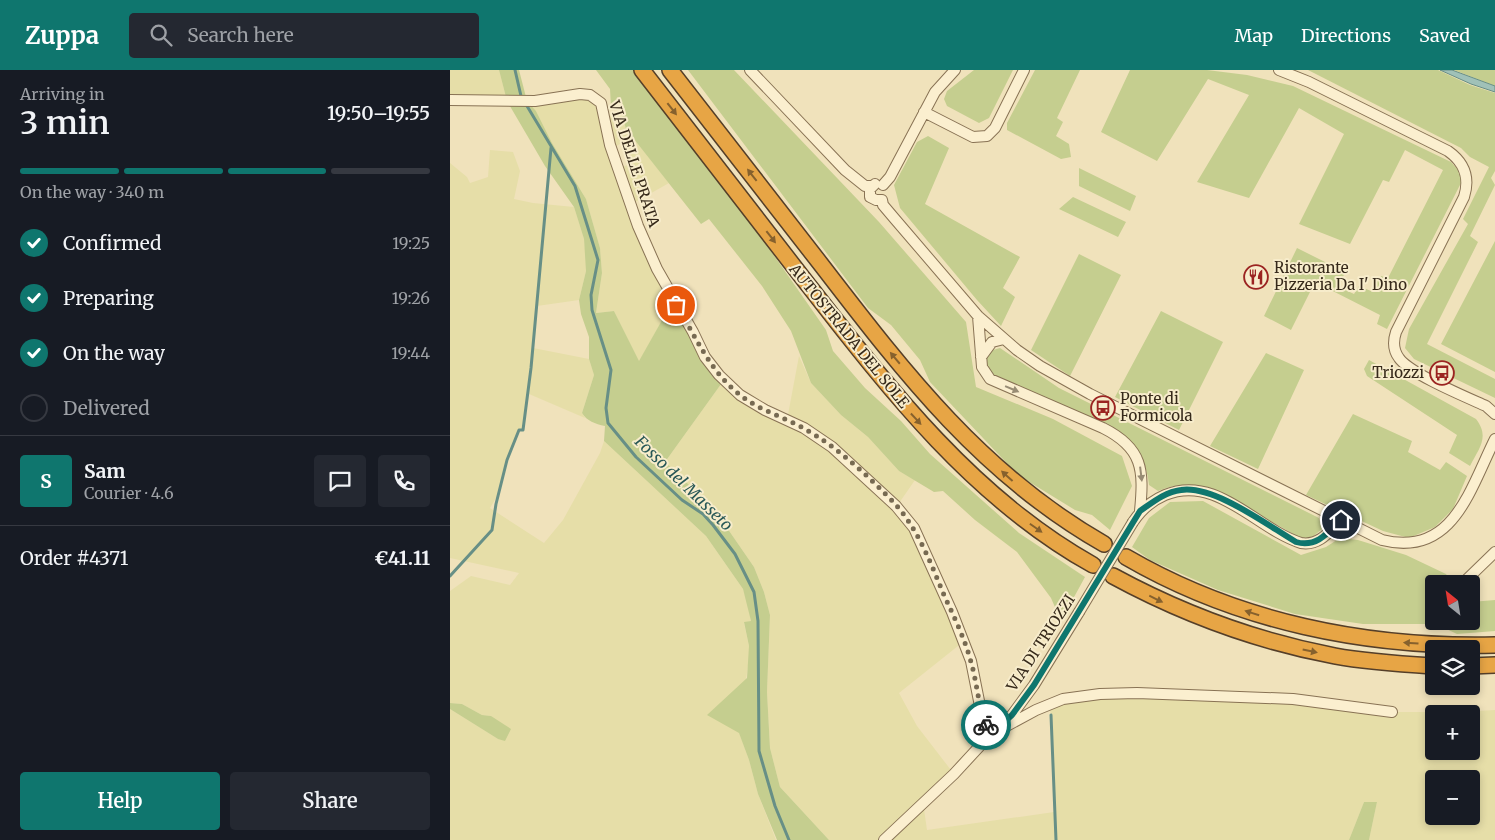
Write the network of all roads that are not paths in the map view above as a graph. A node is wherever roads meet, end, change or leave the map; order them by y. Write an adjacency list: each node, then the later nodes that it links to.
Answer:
1 (642, 70): 22 (highway, AUTOSTRADA DEL SOLE, one-way to 22)
2 (670, 70): 19 (highway, AUTOSTRADA DEL SOLE, one-way to 2)
3 (750, 70): 10 (street)
4 (955, 70): 8 (street)
5 (1024, 70): 8 (street)
6 (1279, 70): 15 (street)
7 (450, 100): 30 (street, VIA DELLE PRATA)
8 (924, 112): 9 (street)
9 (883, 185): 10 (street); 11 (street)
10 (872, 186): 11 (street)
11 (882, 200): 12 (street)
12 (978, 316): 13 (street); 14 (street, VIA DI TRIOZZI)
13 (1004, 339): 14 (street); 18 (street)
14 (981, 357): 17 (street, VIA DI TRIOZZI, one-way to 17)
15 (1495, 414)
16 (1495, 439): 18 (street)
17 (1140, 511): 18 (street, VIA DI TRIOZZI); 30 (street, VIA DI TRIOZZI, bridge)
18 (1341, 520)
19 (1104, 544)
20 (1495, 552): 23 (street)
21 (1126, 557): 25 (highway, one-way to 21)
22 (1093, 565)
23 (1471, 575)
24 (1113, 576): 26 (highway, one-way to 26)
25 (1495, 645)
26 (1425, 665)
27 (1495, 665): 28 (highway)
28 (1480, 666)
29 (1392, 712): 30 (street)
30 (990, 735): 31 (street, VIA DI TRIOZZI)
31 (884, 840)

